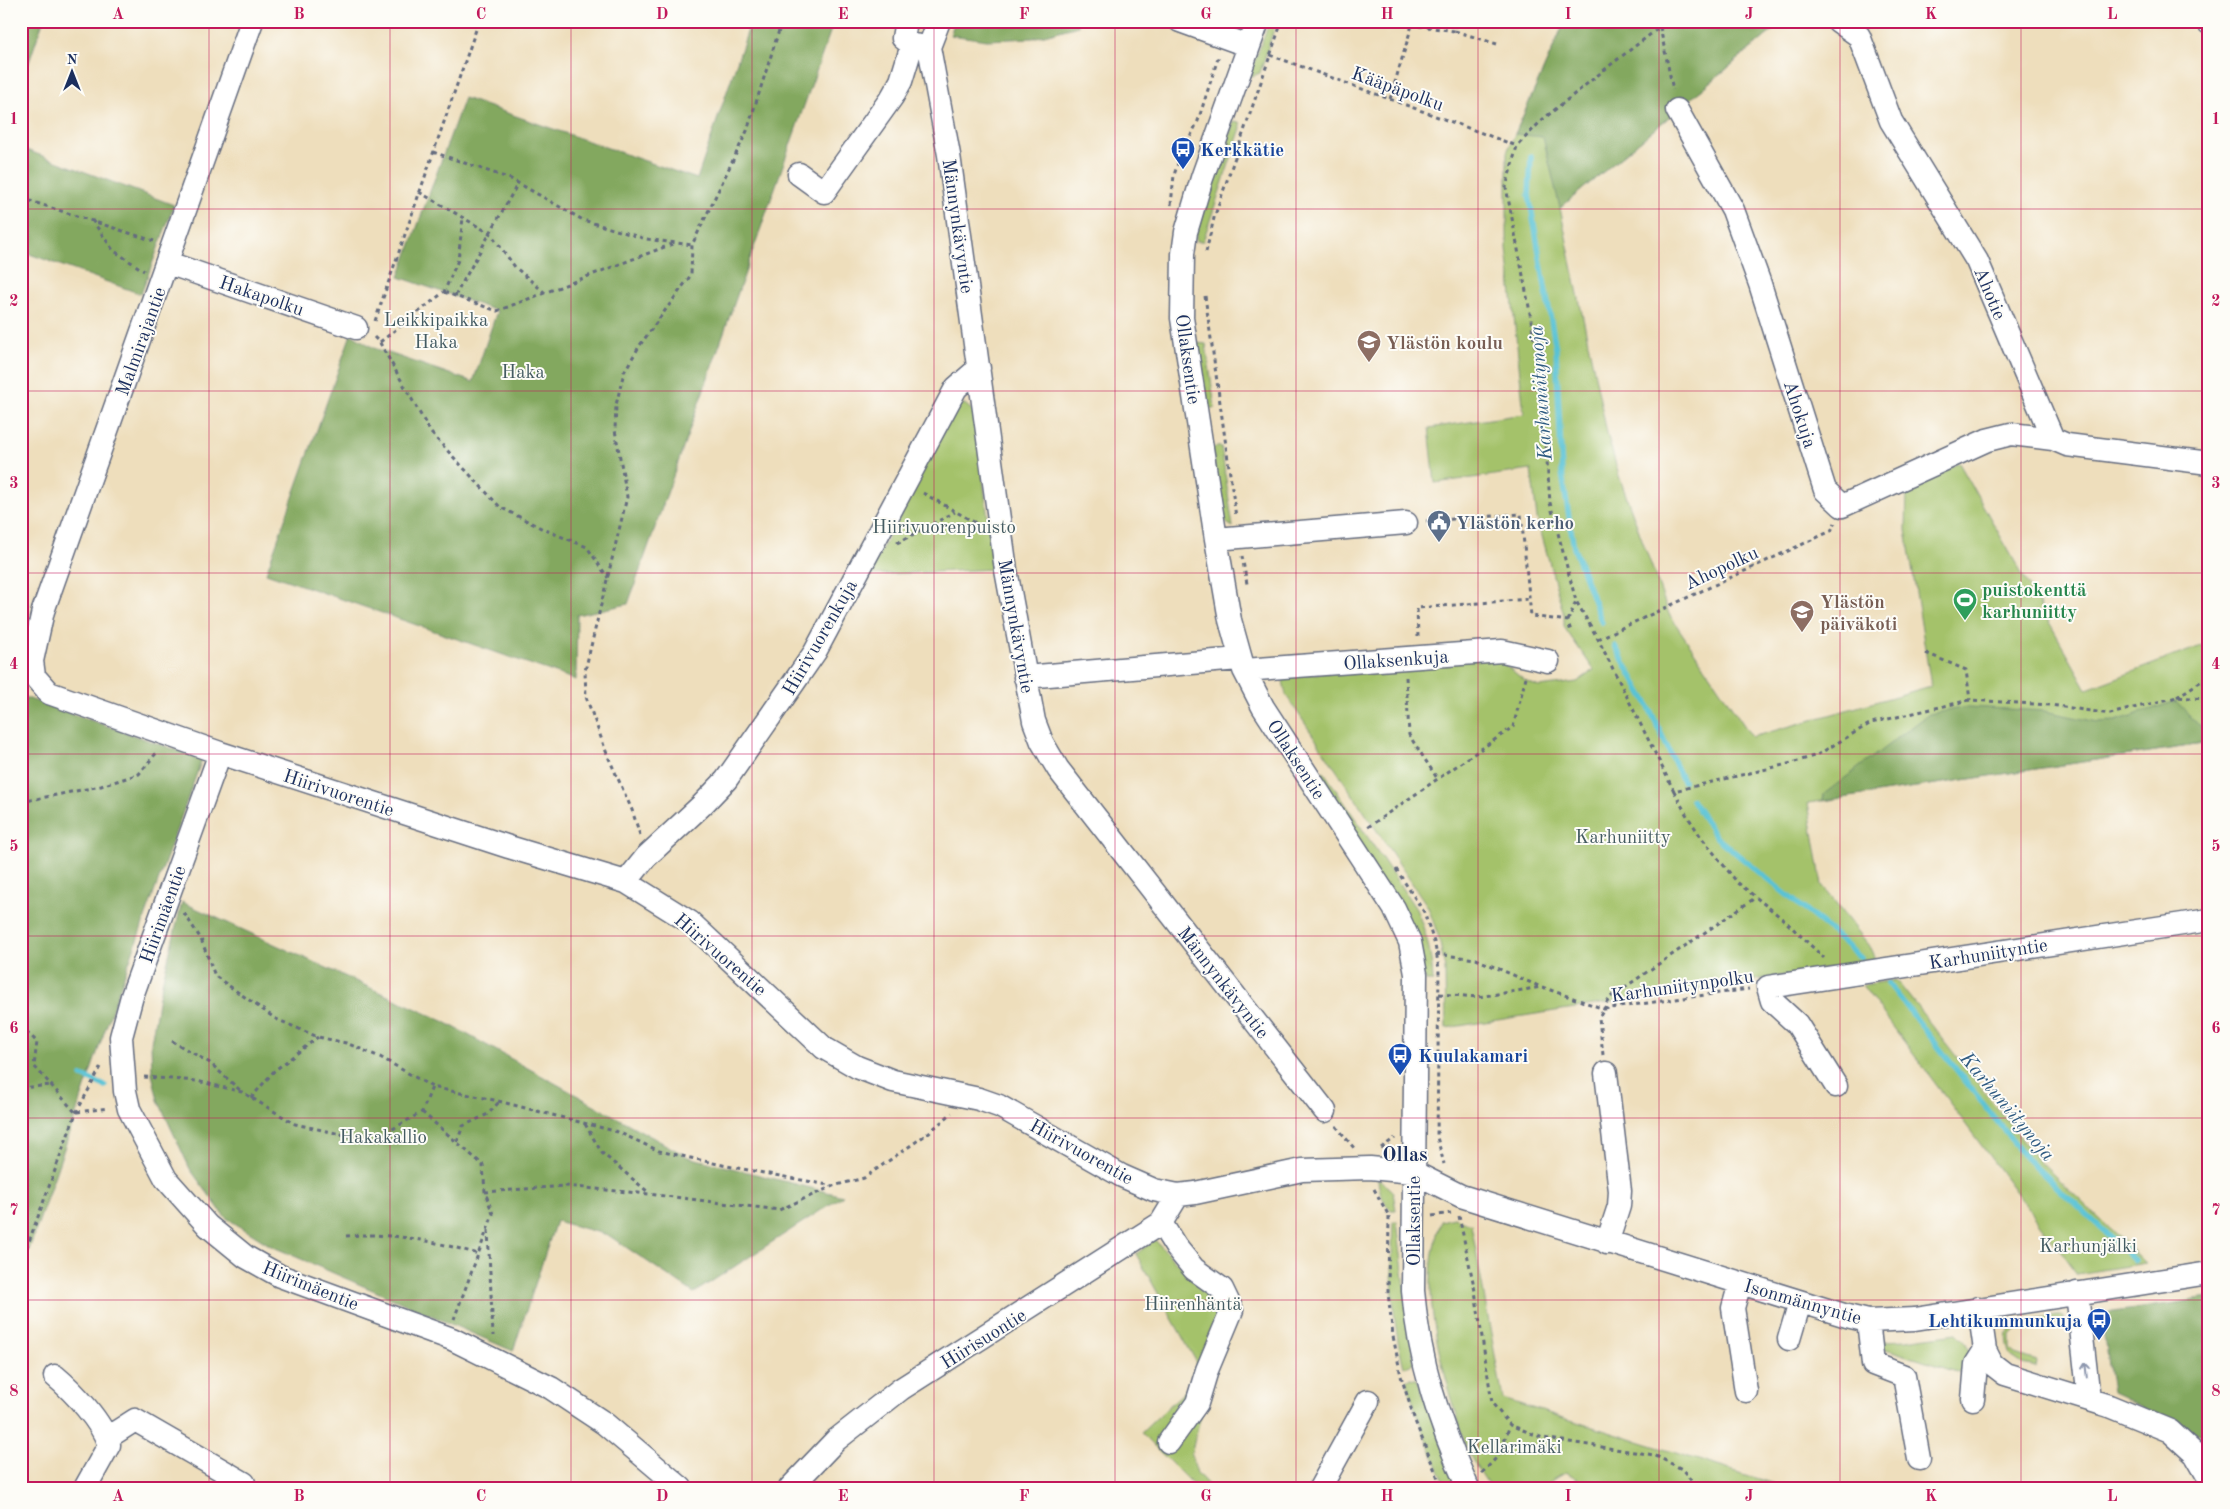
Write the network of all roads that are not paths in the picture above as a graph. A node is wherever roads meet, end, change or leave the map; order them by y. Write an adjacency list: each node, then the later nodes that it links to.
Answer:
1 (252, 21): 11 (street, Malmirajantie)
2 (906, 21): 7 (street, Männynkävyntie)
3 (939, 21): 7 (street)
4 (1180, 21): 8 (street)
5 (1258, 21): 8 (street, Ollaksentie)
6 (1838, 21): 14 (street, Ahotie)
7 (920, 46): 10 (street); 13 (street, Männynkävyntie)
8 (1250, 46): 17 (street, Ollaksentie)
9 (1677, 110): 14 (street, Ahokuja)
10 (799, 174)
11 (167, 264): 12 (street, Hakapolku); 19 (street, Malmirajantie)
12 (366, 329)
13 (979, 368): 21 (street, Männynkävyntie); 23 (street, Hiirivuorenkuja)
14 (2053, 439): 15 (street)
15 (2209, 463)
16 (1406, 523): 17 (street)
17 (1216, 539): 20 (street, Ollaksentie)
18 (1540, 659): 20 (street, Ollaksenkuja)
19 (32, 661): 22 (street, Hiirivuorentie)
20 (1242, 664): 21 (street, Ollaksenkuja); 28 (street, Ollaksentie)
21 (1026, 677): 27 (street, Männynkävyntie)
22 (220, 753): 23 (street, Hiirivuorentie); 52 (street, Hiirimäentie)
23 (626, 882): 29 (street, Hiirivuorentie)
24 (2209, 920): 26 (street, Karhuniityntie)
25 (1606, 1073): 31 (street)
26 (1836, 1086)
27 (1325, 1111)
28 (1413, 1172): 29 (street, Hiirivuorentie); 31 (street, Isonmännyntie); 50 (street, Ollaksentie)
29 (1178, 1195): 30 (street, Hiirisuontie)
30 (1161, 1224): 46 (street); 53 (street, Hiirisuontie)
31 (1607, 1243): 33 (street, Isonmännyntie)
32 (2209, 1273): 34 (street, Isonmännyntie)
33 (1740, 1283): 35 (street, Isonmännyntie); 41 (street)
34 (2078, 1293): 36 (street, Isonmännyntie); 43 (street, one-way to 34)
35 (1800, 1302): 37 (street, Isonmännyntie); 38 (street)
36 (1979, 1308): 37 (street, Isonmännyntie); 39 (street)
37 (1868, 1321): 47 (street)
38 (1790, 1339)
39 (1985, 1350): 42 (street); 43 (street)
40 (55, 1376): 45 (street)
41 (1746, 1391)
42 (1974, 1399)
43 (2089, 1400): 48 (street)
44 (1368, 1401): 54 (street)
45 (107, 1438): 49 (street); 51 (street)
46 (1169, 1442)
47 (1919, 1459)
48 (2209, 1478)
49 (244, 1483)
50 (1473, 1483)
51 (85, 1488)
52 (681, 1488)
53 (790, 1488)
54 (1320, 1488)

